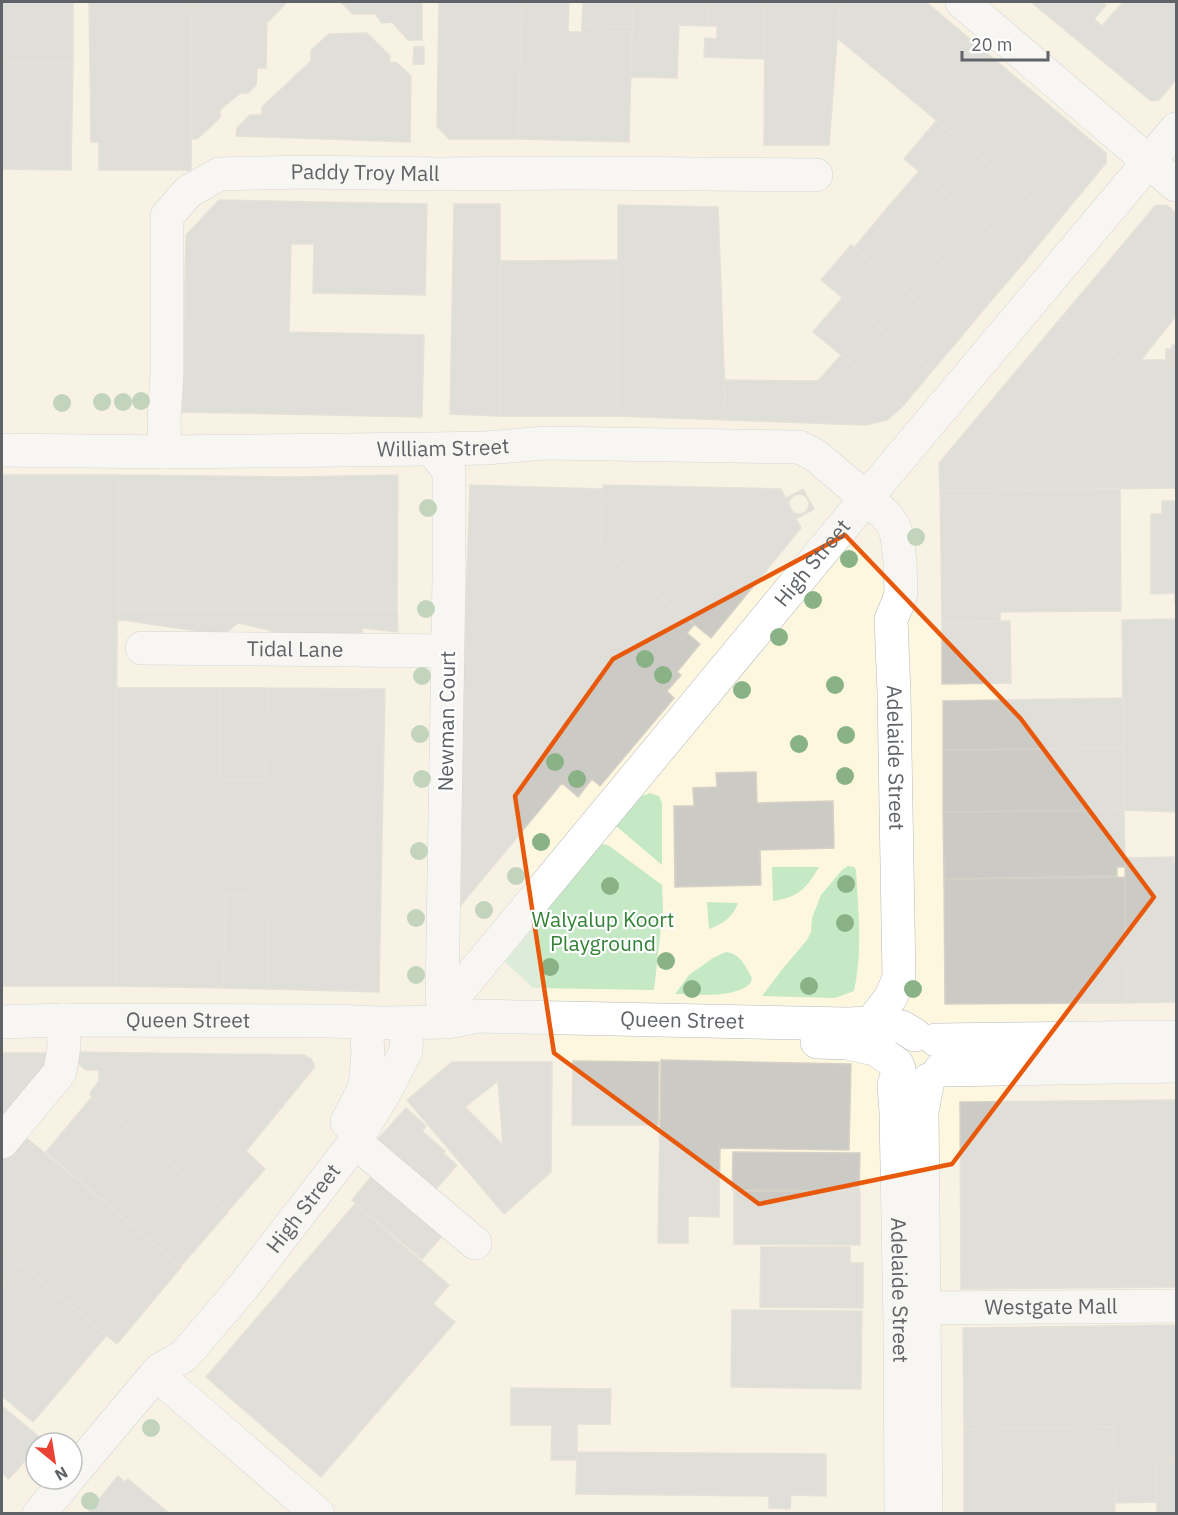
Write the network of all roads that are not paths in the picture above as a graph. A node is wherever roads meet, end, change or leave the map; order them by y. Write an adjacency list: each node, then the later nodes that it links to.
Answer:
1 (963, 2): 3 (street)
2 (995, 2): 3 (street)
3 (1166, 147): 5 (street); 11 (street, High Street)
4 (816, 175): 6 (street, Paddy Troy Mall)
5 (1176, 185)
6 (166, 383): 7 (street); 10 (street, Paddy Troy Mall)
7 (2, 434)
8 (432, 448): 10 (street, William Street); 11 (street, William Street); 13 (street, Newman Court)
9 (2, 450): 10 (street, William Street)
10 (165, 452)
11 (866, 498): 14 (street, High Street); 19 (street, Adelaide Street)
12 (142, 648): 13 (street, Tidal Lane)
13 (447, 651): 14 (street, Newman Court)
14 (447, 1007): 18 (street, Queen Street); 19 (street, Queen Street); 22 (street, Queen Street)
15 (63, 1020): 16 (street, Queen Street); 17 (street, Queen Street); 24 (street)
16 (2, 1022)
17 (366, 1023): 18 (street, Queen Street); 29 (street, High Street)
18 (407, 1023): 25 (street, High Street)
19 (871, 1023): 21 (street, Queen Street)
20 (1176, 1037): 21 (street, Queen Street)
21 (930, 1056): 22 (street, Queen Street); 23 (street, Queen Street); 28 (street, Adelaide Street)
22 (898, 1066): 34 (street, Adelaide Street)
23 (1176, 1066)
24 (2, 1142)
25 (355, 1142): 26 (street); 29 (street, High Street)
26 (474, 1243)
27 (1176, 1306): 28 (street, Westgate Mall)
28 (923, 1308): 35 (street, Adelaide Street)
29 (158, 1372): 30 (street, High Street); 33 (street)
30 (84, 1460)
31 (58, 1491): 32 (street)
32 (39, 1514)
33 (318, 1514)
34 (901, 1514)
35 (926, 1514)

